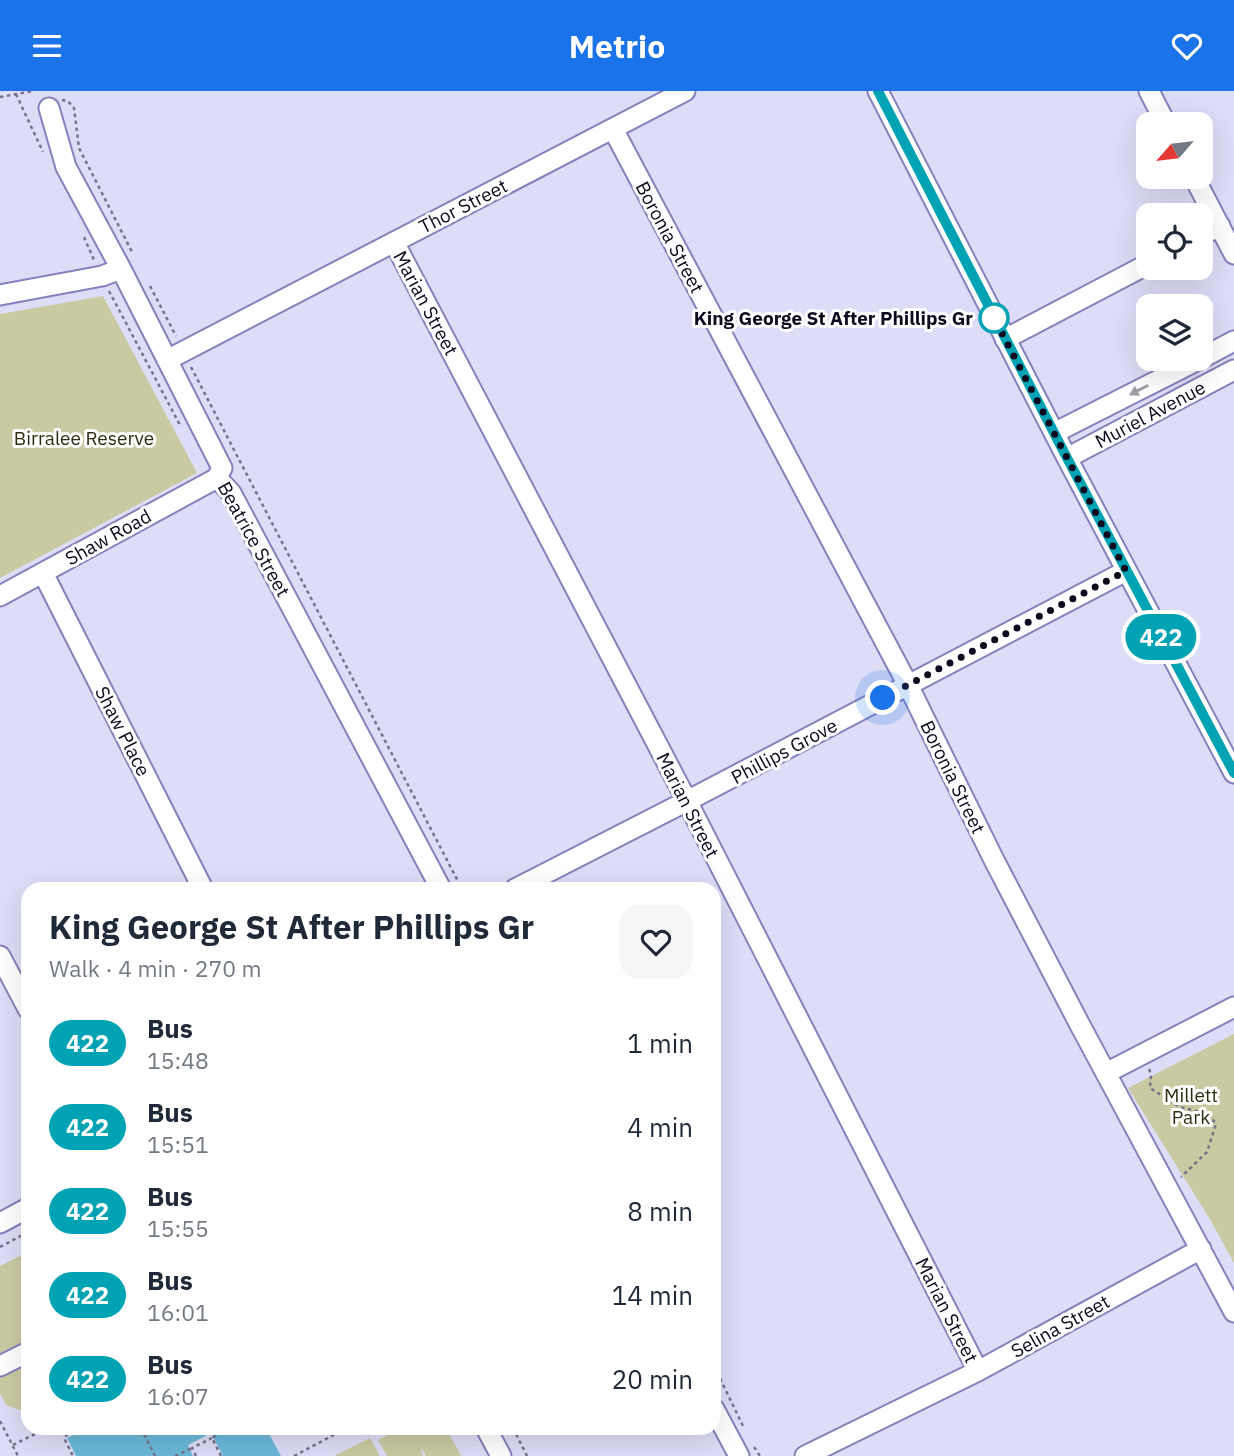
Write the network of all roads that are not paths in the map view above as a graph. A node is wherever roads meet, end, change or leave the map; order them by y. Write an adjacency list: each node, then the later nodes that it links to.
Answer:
1 (685, 91): 6 (street, Thor Street)
2 (878, 91): 15 (street)
3 (1149, 91): 5 (street)
4 (52, 104): 12 (street, Beatrice Street)
5 (1160, 112)
6 (613, 129): 10 (street, Thor Street); 27 (street, Boronia Street)
7 (1200, 189): 8 (street)
8 (1220, 226): 9 (street); 11 (street)
9 (1213, 230)
10 (394, 242): 18 (street, Thor Street); 29 (street, Marian Street)
11 (1234, 254)
12 (127, 262): 14 (street); 18 (street, Beatrice Street)
13 (1136, 270): 15 (street)
14 (0, 295)
15 (1005, 339): 21 (street)
16 (1234, 341): 17 (street)
17 (1213, 352)
18 (175, 355): 23 (street, Beatrice Street)
19 (1234, 370): 22 (street, Muriel Avenue)
20 (1176, 371): 21 (street, one-way to 21)
21 (1054, 433): 22 (street)
22 (1067, 458): 24 (street)
23 (217, 478): 25 (street, Shaw Road); 31 (street, Beatrice Street)
24 (1126, 571): 27 (street, Phillips Grove); 28 (street)
25 (43, 573): 26 (street, Shaw Road); 30 (street, Shaw Place)
26 (0, 596)
27 (908, 685): 29 (street, Phillips Grove); 36 (street, Boronia Street)
28 (1234, 773)
29 (687, 801): 32 (street, Phillips Grove); 43 (street, Marian Street)
30 (198, 882)
31 (437, 882)
32 (529, 882)
33 (0, 956): 34 (street)
34 (21, 996)
35 (1234, 1007): 36 (street)
36 (1106, 1073): 39 (street, Boronia Street)
37 (21, 1212): 38 (street)
38 (0, 1223)
39 (1201, 1249): 40 (street, Boronia Street); 43 (street, Selina Street)
40 (1234, 1312)
41 (21, 1356): 42 (street)
42 (0, 1366)
43 (978, 1371): 48 (street, Selina Street)
44 (721, 1422): 47 (street)
45 (490, 1435): 46 (street)
46 (501, 1456)
47 (739, 1456)
48 (805, 1456)

